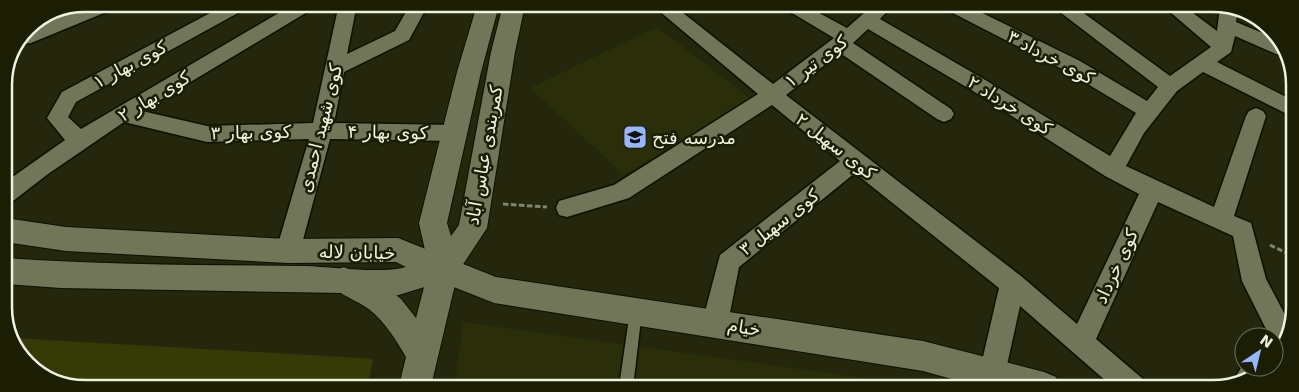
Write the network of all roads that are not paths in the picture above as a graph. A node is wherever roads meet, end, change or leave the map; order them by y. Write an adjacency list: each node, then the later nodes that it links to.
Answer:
1 (90, 12): 16 (street)
2 (226, 12): 32 (street, کوی بهار ۱)
3 (294, 12): 26 (street, کوی بهار ۲)
4 (346, 12): 21 (street, کوی شهید احمدی)
5 (415, 12): 21 (street)
6 (486, 12): 30 (street, کمربندی عباس آباد)
7 (512, 12): 31 (street, کمربندی عباس آباد)
8 (670, 12): 23 (street, کوی سهیل ۲)
9 (802, 12): 17 (street)
10 (876, 12): 15 (street, کوی تیر ۱)
11 (965, 12): 25 (street, کوی خرداد ۳)
12 (1069, 12): 22 (street)
13 (1180, 12): 19 (street)
14 (1228, 16): 18 (street); 19 (street)
15 (866, 20): 17 (street, کوی تیر ۱); 34 (street, کوی خرداد ۲)
16 (36, 33)
17 (844, 40): 23 (street, کوی تیر ۱); 27 (street)
18 (1271, 41)
19 (1224, 47): 20 (street)
20 (1202, 62): 22 (street); 24 (street)
21 (336, 68): 29 (street, کوی شهید احمدی)
22 (1170, 86): 25 (street)
23 (772, 95): 33 (street, کوی سهیل ۲); 37 (street, کوی تیر ۱)
24 (1286, 106)
25 (1148, 111): 34 (street)
26 (122, 114): 29 (street, کوی بهار ۳); 32 (street, کوی بهار ۲)
27 (944, 114)
28 (1256, 116): 38 (street)
29 (322, 131): 30 (street, کوی بهار ۴); 40 (street, کوی شهید احمدی)
30 (454, 133): 31 (street); 41 (street, کمربندی عباس آباد)
31 (488, 134): 41 (street, کمربندی عباس آباد)
32 (79, 141): 35 (street, کوی بهار ۲)
33 (855, 161): 44 (street, کوی سهیل ۲); 46 (street, کوی سهیل ۳)
34 (1113, 170): 36 (street, کوی خرداد ۲)
35 (13, 188)
36 (1152, 190): 38 (street, کوی خرداد ۲); 48 (street, کوی خرداد)
37 (567, 208)
38 (1221, 222): 47 (street, کوی خرداد ۲)
39 (12, 231): 40 (street, خیابان لاله)
40 (288, 251): 41 (street, خیابان لاله)
41 (444, 268): 43 (street, خیابان لاله); 45 (street, خیام); 49 (street)
42 (12, 272): 43 (street, خیابان لاله)
43 (344, 280): 49 (street)
44 (1012, 284): 48 (street, کوی سهیل ۲); 50 (street)
45 (636, 310): 46 (street, خیام); 54 (lane)
46 (715, 323): 50 (street, خیام)
47 (1281, 332)
48 (1081, 343): 52 (street, کوی سهیل ۲)
49 (422, 355): 53 (street)
50 (992, 374): 51 (street, خیام)
51 (1011, 379)
52 (1123, 379)
53 (416, 380)
54 (627, 380)

